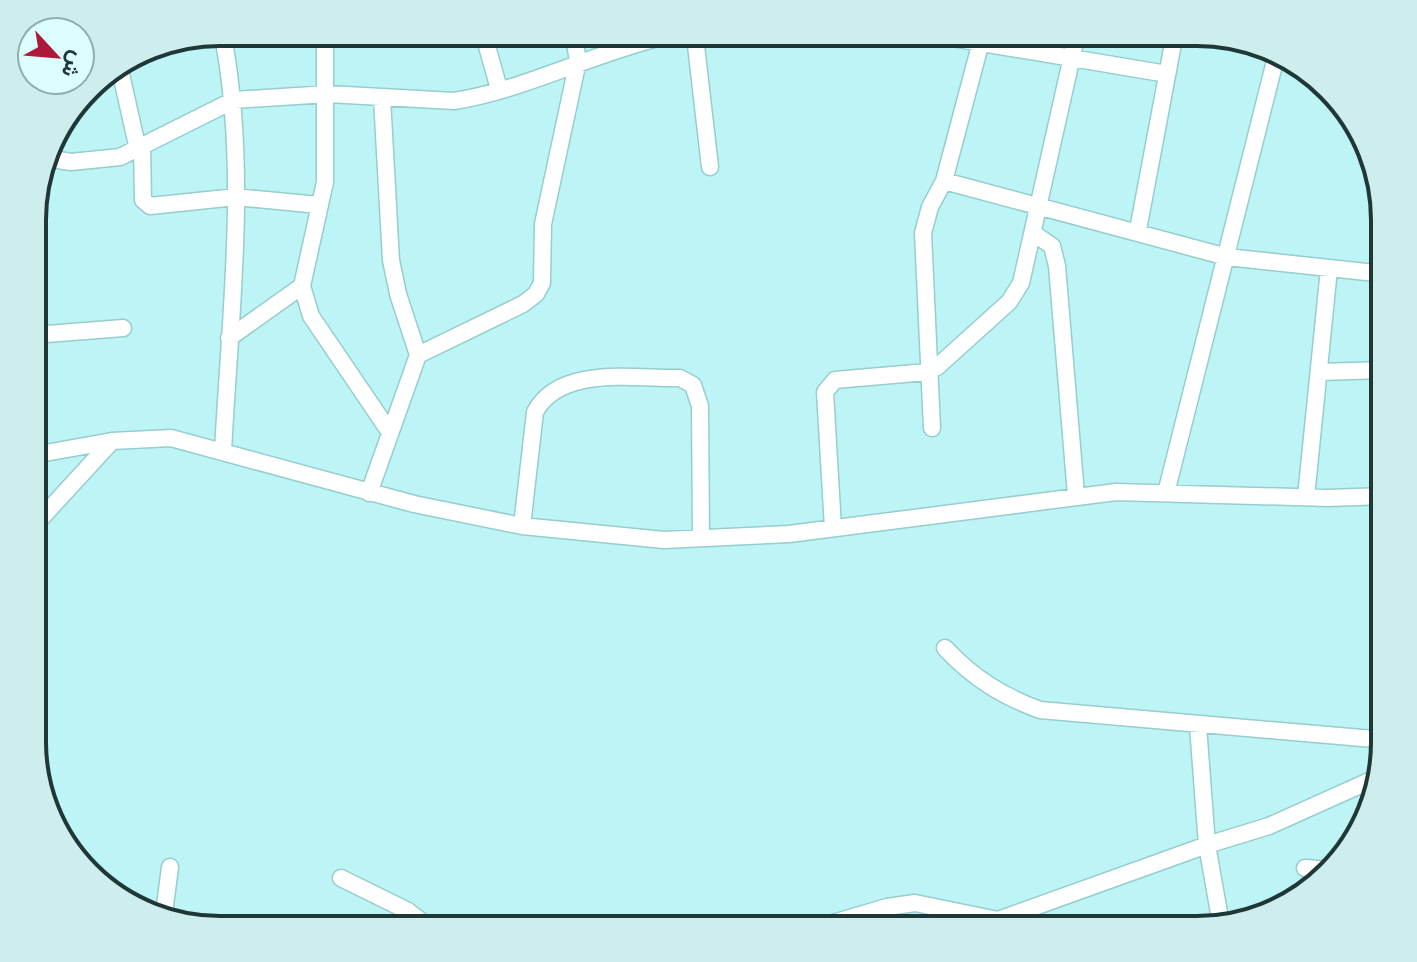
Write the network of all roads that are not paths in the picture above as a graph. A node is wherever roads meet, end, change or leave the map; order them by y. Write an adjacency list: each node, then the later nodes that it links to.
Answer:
1 (225, 46): 19 (street)
2 (325, 46): 17 (street)
3 (487, 46): 16 (street)
4 (575, 46): 12 (street)
5 (628, 46): 12 (street)
6 (696, 46): 22 (street)
7 (980, 46): 23 (street)
8 (1017, 46): 11 (street)
9 (1075, 46): 11 (street)
10 (1172, 46): 14 (street)
11 (1073, 57): 14 (street); 26 (street)
12 (578, 61): 16 (street); 36 (street)
13 (1274, 64): 29 (street)
14 (1167, 74): 27 (street)
15 (122, 76): 20 (street)
16 (499, 89): 18 (street)
17 (328, 94): 18 (street); 19 (street); 25 (street)
18 (382, 98): 36 (street)
19 (234, 100): 20 (street); 24 (street)
20 (140, 148): 21 (street); 24 (street)
21 (57, 159)
22 (710, 167)
23 (944, 181): 26 (street); 38 (street)
24 (236, 197): 25 (street); 35 (street)
25 (319, 205): 32 (street)
26 (1039, 205): 27 (street); 28 (street)
27 (1138, 230): 29 (street)
28 (1033, 233): 38 (street); 47 (street)
29 (1227, 257): 30 (street); 46 (street)
30 (1329, 269): 31 (street); 39 (street)
31 (1371, 273)
32 (302, 286): 35 (street); 41 (street)
33 (123, 328): 34 (street)
34 (46, 334)
35 (229, 338): 43 (street)
36 (418, 355): 41 (street)
37 (1371, 370): 39 (street)
38 (927, 372): 40 (street); 52 (street)
39 (1319, 372): 49 (street)
40 (932, 428)
41 (389, 431): 45 (street)
42 (112, 441): 43 (street); 44 (street); 50 (street)
43 (223, 451): 45 (street)
44 (46, 453)
45 (369, 493): 51 (street)
46 (1166, 493): 47 (street); 49 (street)
47 (1076, 495): 52 (street)
48 (1371, 496): 49 (street)
49 (1306, 497)
50 (46, 513)
51 (522, 526): 53 (street); 53 (street)
52 (833, 528): 53 (street)
53 (701, 538)
54 (945, 648): 55 (street)
55 (1198, 726): 56 (street); 58 (street)
56 (1371, 739)
57 (1366, 782): 58 (street)
58 (1207, 845): 64 (street); 68 (street)
59 (170, 867): 63 (street)
60 (1305, 868): 61 (street)
61 (1316, 869)
62 (341, 878): 65 (street)
63 (165, 907)
64 (1219, 915)
65 (415, 916)
66 (856, 916): 67 (street)
67 (978, 916)
68 (1009, 916)

